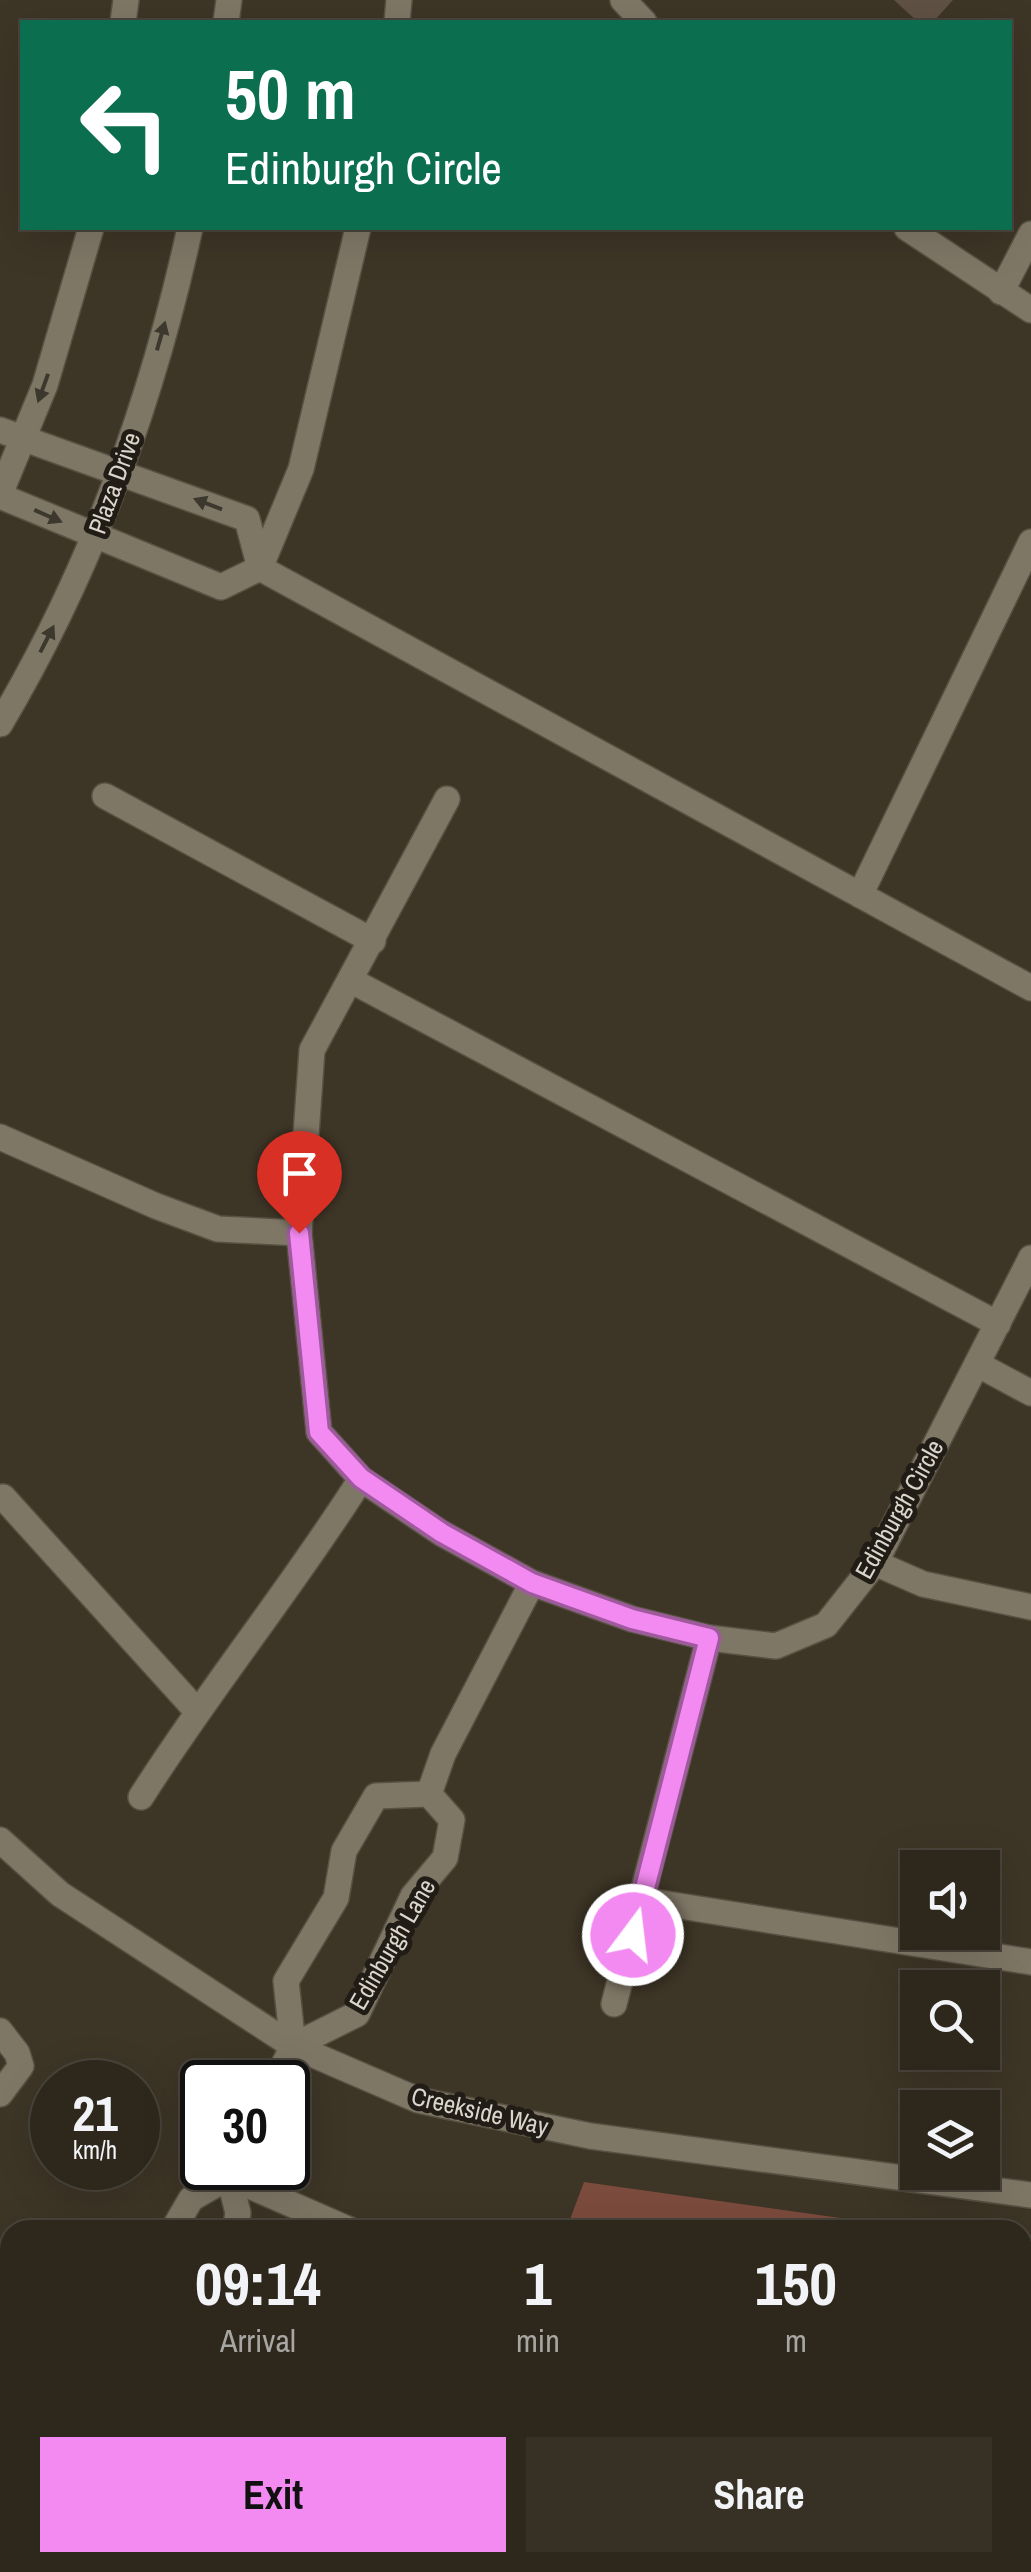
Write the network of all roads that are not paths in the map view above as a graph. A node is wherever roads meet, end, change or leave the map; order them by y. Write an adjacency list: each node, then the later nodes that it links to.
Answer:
1 (622, 0): 2 (street)
2 (642, 20)
3 (90, 230): 10 (street, one-way to 10)
4 (189, 230): 11 (street, Plaza Drive, one-way to 4)
5 (358, 230): 15 (street)
6 (910, 230): 8 (street)
7 (1031, 234): 8 (street)
8 (1001, 292): 9 (street)
9 (1031, 310)
10 (12, 434): 11 (street); 12 (street)
11 (120, 470): 13 (street, Plaza Drive); 15 (street, one-way to 11)
12 (0, 495): 13 (street, one-way to 13)
13 (95, 537): 15 (street); 16 (street, Plaza Drive, one-way to 13)
14 (1031, 542): 19 (street)
15 (260, 568): 19 (street)
16 (0, 724)
17 (105, 796): 20 (street)
18 (447, 799): 20 (street, Edinburgh Circle)
19 (860, 894): 22 (street)
20 (373, 941): 21 (street, Edinburgh Circle)
21 (352, 982): 24 (street, Edinburgh Circle); 26 (street)
22 (1031, 988)
23 (0, 1136): 24 (street)
24 (299, 1233): 29 (street, Edinburgh Circle)
25 (1031, 1258): 26 (street, Edinburgh Circle)
26 (998, 1324): 27 (street, Edinburgh Circle)
27 (977, 1364): 28 (street); 31 (street, Edinburgh Circle)
28 (1031, 1393)
29 (361, 1478): 32 (street, Edinburgh Circle); 35 (street)
30 (3, 1497): 35 (street)
31 (875, 1563): 33 (street); 34 (street, Edinburgh Circle)
32 (532, 1583): 34 (street, Edinburgh Circle); 36 (street)
33 (1031, 1608)
34 (709, 1638): 39 (street)
35 (196, 1710): 37 (street)
36 (429, 1794): 43 (street, Edinburgh Lane); 43 (street)
37 (141, 1797)
38 (0, 1840): 43 (street, Creekside Way)
39 (642, 1900): 40 (street); 41 (street)
40 (1031, 1962)
41 (614, 2004)
42 (0, 2031): 45 (street)
43 (292, 2046): 44 (street); 49 (street, Creekside Way)
44 (285, 2060)
45 (0, 2094)
46 (205, 2190): 50 (street)
47 (235, 2190): 51 (street)
48 (269, 2190): 52 (street)
49 (1031, 2195)
50 (179, 2220)
51 (237, 2220)
52 (330, 2220)

